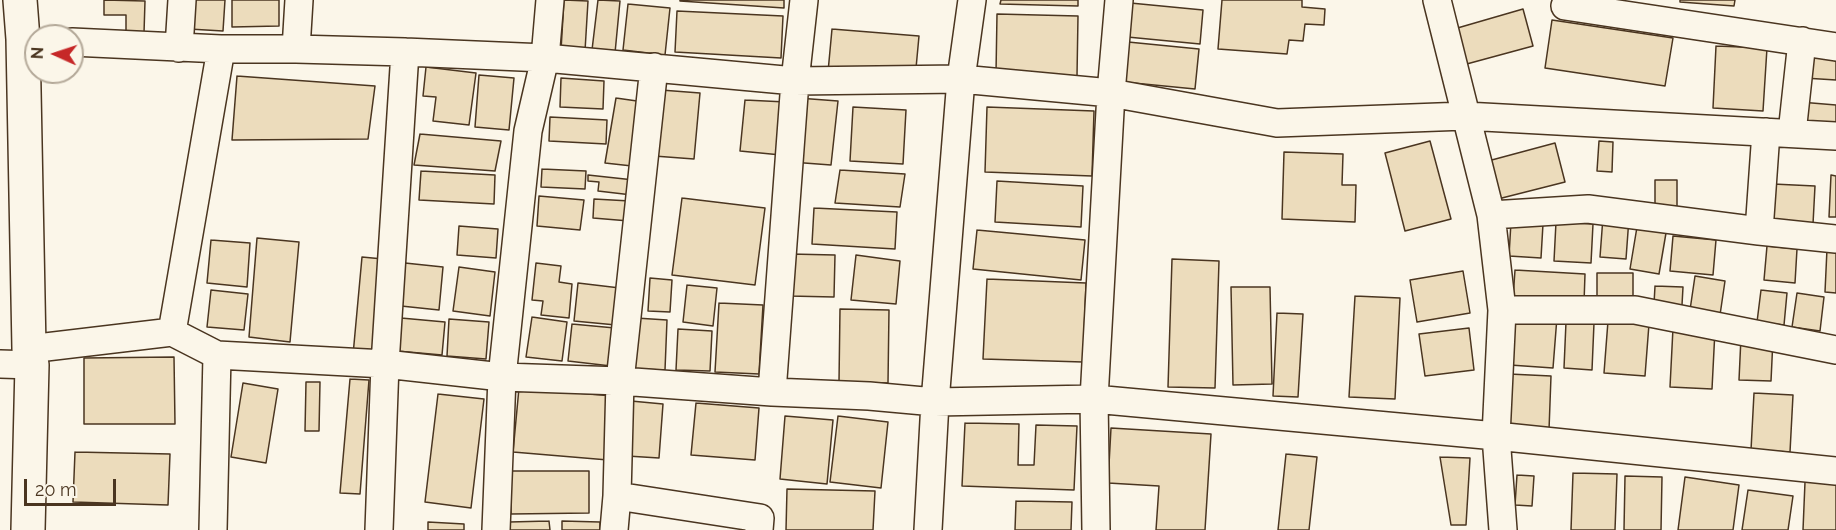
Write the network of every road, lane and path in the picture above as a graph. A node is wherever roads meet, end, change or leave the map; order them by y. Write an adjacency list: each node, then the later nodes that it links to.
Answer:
1 (20, 0): 11 (street)
2 (182, 0): 15 (street)
3 (299, 0): 17 (street)
4 (550, 0): 19 (street)
5 (804, 0): 22 (street)
6 (972, 0): 21 (street)
7 (1119, 0): 24 (street)
8 (1437, 0): 25 (street)
9 (1565, 6): 10 (street)
10 (1671, 11): 12 (street)
11 (26, 24)
12 (1802, 42): 14 (street); 26 (street)
13 (84, 43): 15 (street)
14 (1836, 47)
15 (179, 48): 16 (street)
16 (221, 49): 17 (street); 32 (street)
17 (296, 49): 18 (street)
18 (405, 52): 19 (street); 36 (street)
19 (545, 58): 20 (street); 37 (street)
20 (654, 67): 22 (street); 38 (street)
21 (961, 79): 22 (street); 24 (street); 41 (street)
22 (795, 81): 39 (street)
23 (29, 84): 35 (street)
24 (1111, 93): 25 (street); 40 (street)
25 (1465, 116): 26 (street); 28 (street)
26 (1779, 132): 27 (street); 29 (street)
27 (1836, 136)
28 (1491, 215): 29 (street); 31 (street)
29 (1759, 231): 30 (street)
30 (1836, 239)
31 (1502, 309): 33 (street); 42 (street)
32 (172, 332): 34 (street); 35 (street)
33 (1836, 350)
34 (217, 355): 36 (street); 46 (street)
35 (20, 360): 45 (street)
36 (385, 364): 37 (street); 47 (street)
37 (502, 377): 38 (street); 48 (street)
38 (620, 381): 39 (street); 44 (street)
39 (772, 392): 41 (street)
40 (1094, 399): 41 (street); 42 (street); 52 (street)
41 (935, 402): 51 (street)
42 (1496, 436): 43 (street); 53 (street)
43 (1836, 471)
44 (617, 496): 49 (street); 50 (street)
45 (28, 530)
46 (213, 530)
47 (378, 530)
48 (496, 530)
49 (614, 530)
50 (759, 530)
51 (928, 530)
52 (1096, 530)
53 (1503, 530)

